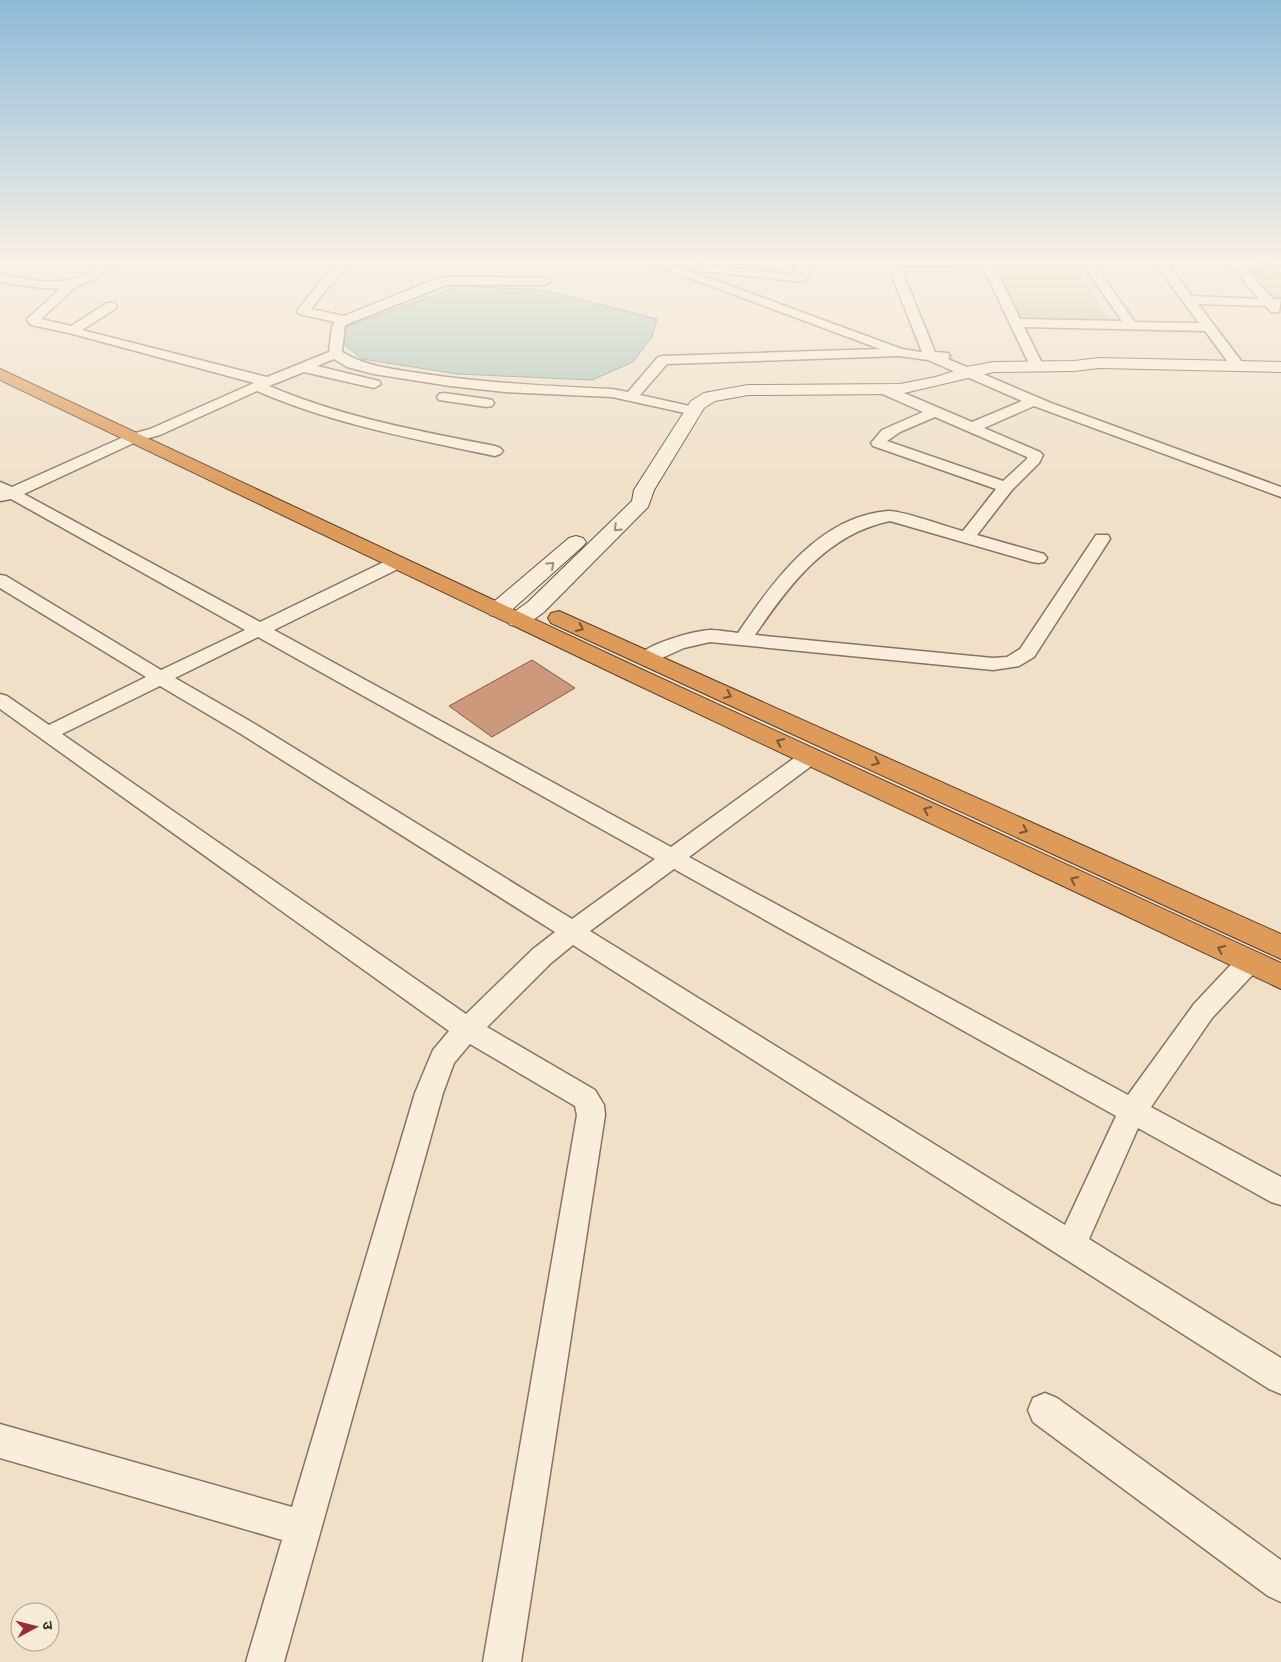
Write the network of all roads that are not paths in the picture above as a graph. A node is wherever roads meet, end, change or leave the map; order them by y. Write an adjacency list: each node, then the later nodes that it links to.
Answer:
1 (99, 339): 20 (street)
2 (337, 339): 9 (street)
3 (864, 339): 8 (street)
4 (930, 339): 10 (street)
5 (932, 339): 10 (street)
6 (1023, 339): 12 (street)
7 (1218, 339): 14 (street)
8 (899, 352): 10 (street); 24 (street)
9 (335, 354): 16 (street); 24 (street)
10 (939, 358): 17 (street)
11 (0, 359): 30 (highway)
12 (1036, 365): 13 (street); 17 (street)
13 (1074, 366): 14 (street); 19 (street)
14 (1238, 366): 15 (street)
15 (1281, 367)
16 (302, 368): 20 (street); 21 (street)
17 (966, 372): 22 (street); 25 (street)
18 (0, 374): 31 (highway)
19 (1281, 376)
20 (262, 384): 30 (street); 32 (street)
21 (387, 386)
22 (885, 390): 27 (street); 28 (street)
23 (428, 394): 26 (street)
24 (631, 397): 27 (street)
25 (1033, 401): 29 (street); 34 (street)
26 (487, 402)
27 (694, 411): 42 (street)
28 (935, 412): 29 (street); 33 (street)
29 (971, 428): 33 (street)
30 (156, 432): 31 (street); 40 (highway)
31 (133, 438): 35 (street); 39 (highway)
32 (495, 451)
33 (1006, 487): 36 (street)
34 (1281, 492)
35 (4, 493): 43 (street)
36 (967, 537): 38 (street); 44 (street)
37 (1102, 539): 44 (street)
38 (1038, 558)
39 (396, 563): 42 (highway); 43 (street)
40 (453, 568)
41 (0, 580): 46 (street)
42 (513, 605): 45 (highway, one-way to 45); 49 (highway, one-way to 42)
43 (257, 630): 46 (street); 50 (street)
44 (743, 639): 45 (street)
45 (646, 658): 52 (highway, one-way to 52)
46 (159, 677): 48 (street); 51 (street)
47 (0, 700): 48 (street)
48 (48, 732): 55 (street)
49 (811, 756): 50 (street); 53 (highway, one-way to 49)
50 (671, 857): 51 (street); 56 (street)
51 (572, 930): 55 (street); 58 (street)
52 (1281, 946)
53 (1249, 962): 54 (highway); 56 (street)
54 (1281, 977)
55 (467, 1029): 62 (street); 65 (street)
56 (1132, 1111): 57 (street); 58 (street)
57 (1281, 1192)
58 (1071, 1246): 59 (street)
59 (1281, 1377)
60 (1045, 1410): 63 (street)
61 (0, 1441): 62 (street)
62 (304, 1528): 64 (street)
63 (1281, 1583)
64 (265, 1662)
65 (502, 1662)

